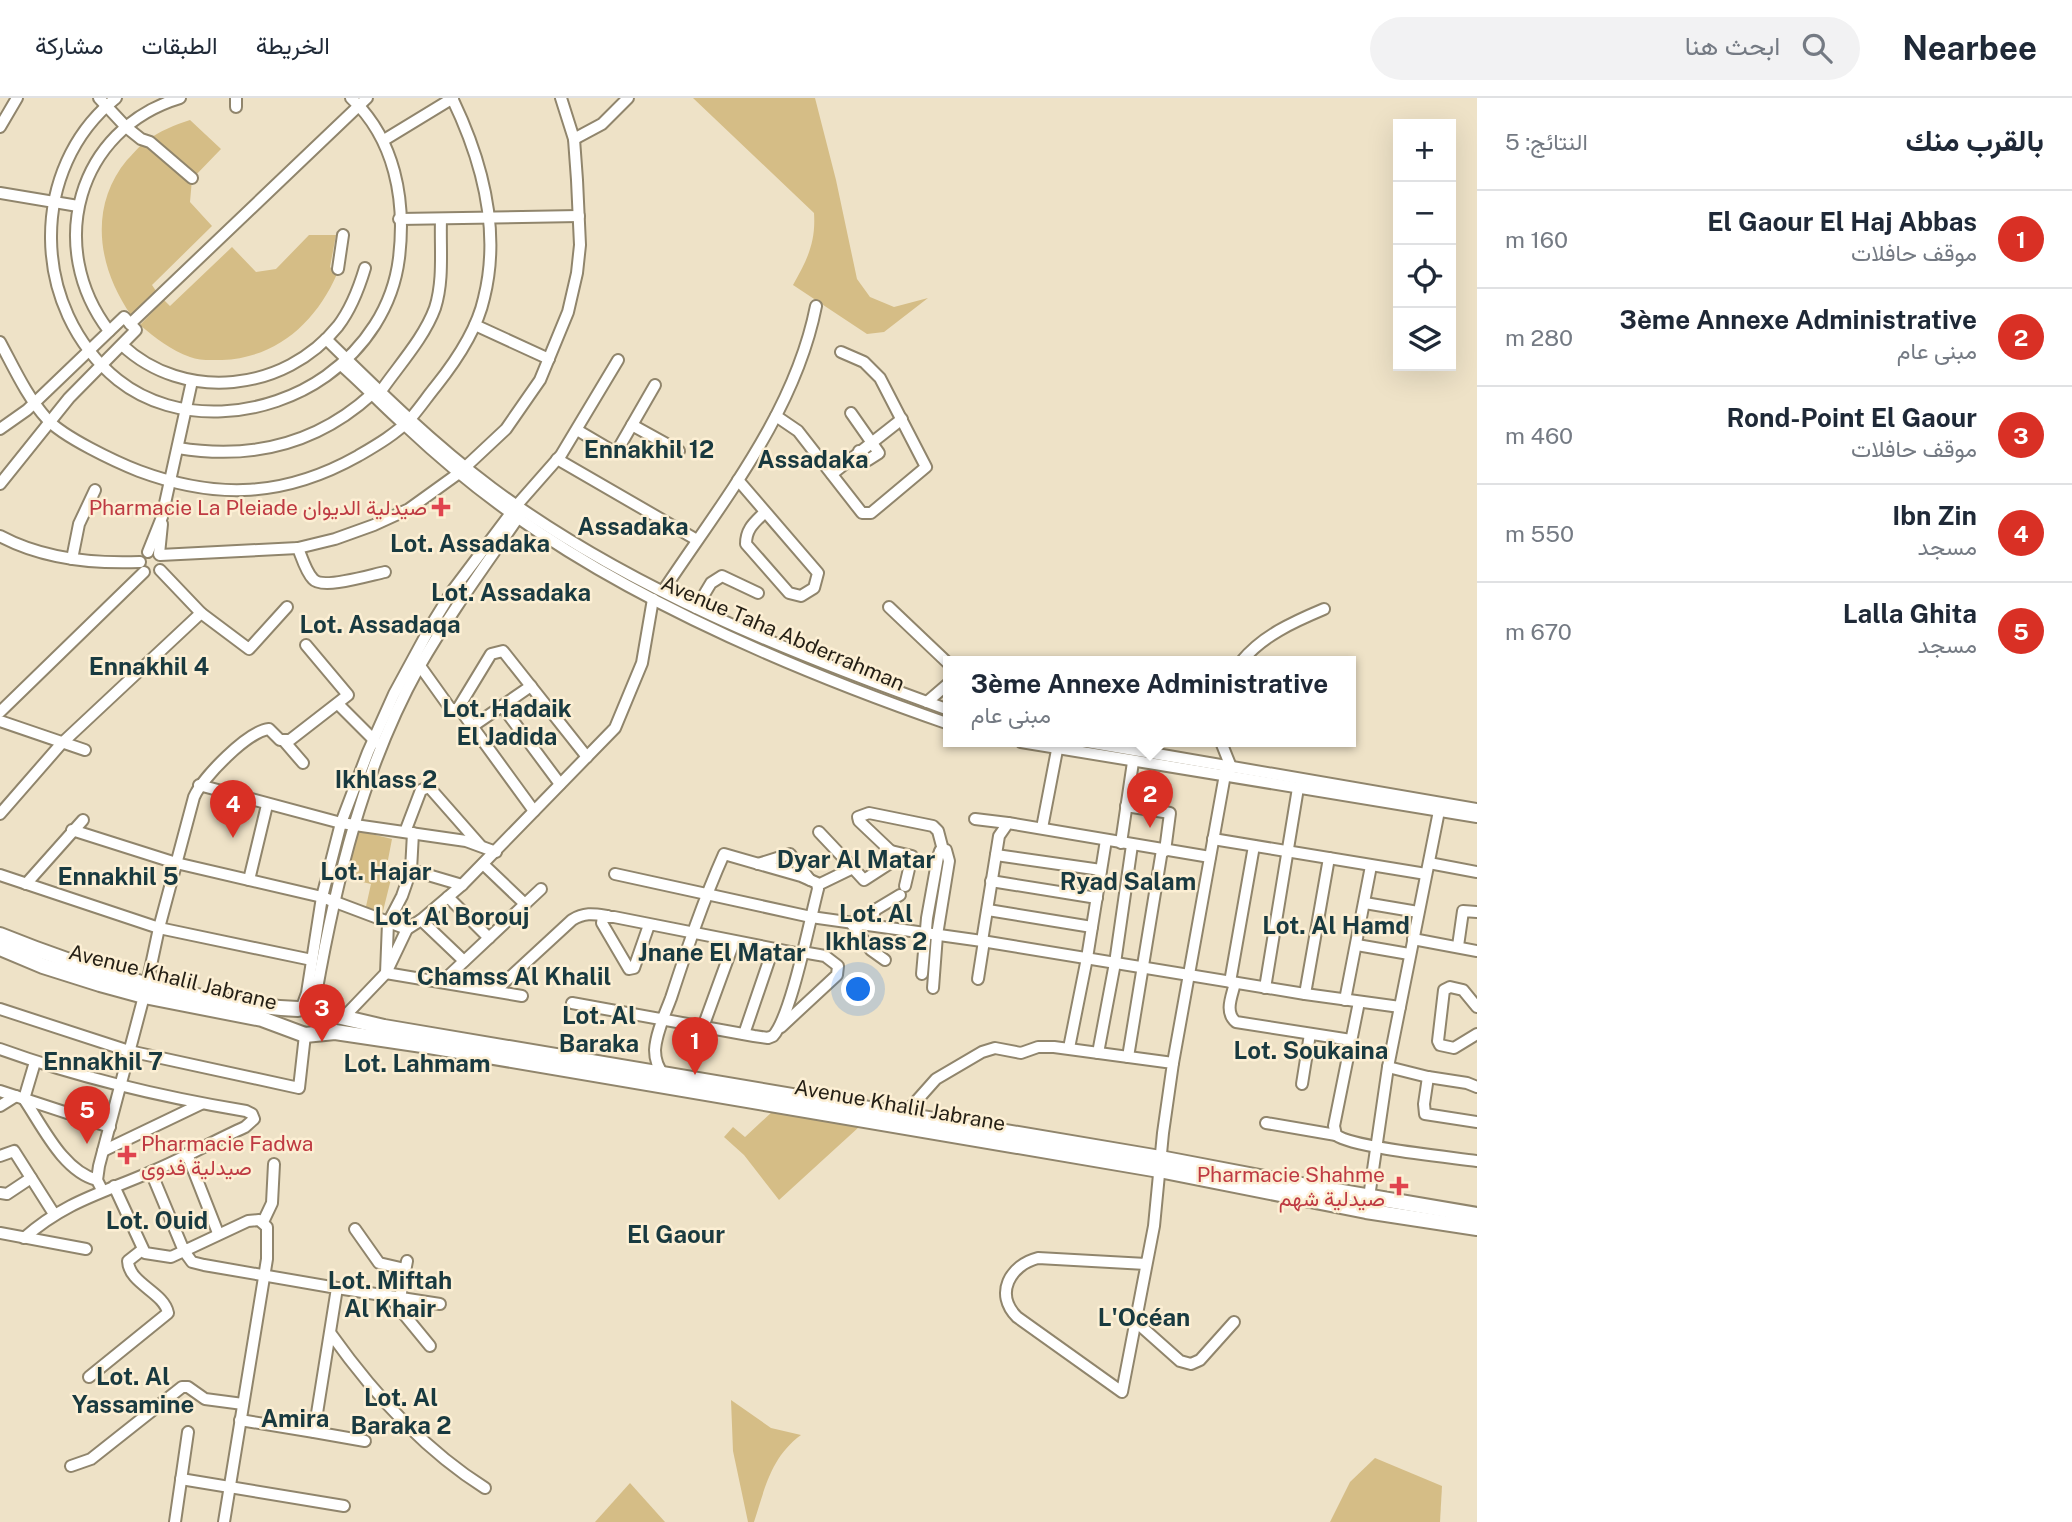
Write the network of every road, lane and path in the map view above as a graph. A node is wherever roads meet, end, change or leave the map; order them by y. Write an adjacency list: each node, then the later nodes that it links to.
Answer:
1 (17, 98): 9 (street)
2 (117, 98): 8 (street)
3 (180, 98): 10 (street)
4 (452, 98): 12 (street); 18 (street)
5 (561, 98): 11 (street)
6 (628, 98): 11 (street)
7 (359, 101): 12 (street); 25 (street)
8 (103, 102): 10 (street); 15 (street)
9 (0, 127)
10 (126, 127): 13 (street); 16 (street)
11 (574, 139): 17 (street)
12 (384, 140): 19 (street)
13 (191, 178)
14 (0, 193): 15 (street)
15 (53, 202): 16 (street); 31 (street)
16 (78, 206): 27 (street)
17 (579, 216): 18 (street); 33 (street)
18 (490, 218): 20 (street); 26 (street)
19 (399, 219): 20 (street); 35 (street)
20 (441, 219): 39 (street)
21 (343, 234): 23 (street)
22 (365, 268): 28 (street)
23 (338, 269)
24 (816, 306): 43 (street)
25 (130, 324): 27 (street); 30 (street)
26 (475, 326): 33 (street); 46 (street)
27 (109, 331): 31 (street)
28 (326, 339): 35 (street, Avenue Taha Abderrahman); 37 (street)
29 (0, 342): 40 (street)
30 (122, 345): 36 (street); 37 (street)
31 (89, 349): 36 (street); 40 (street)
32 (841, 352): 44 (street)
33 (549, 359): 54 (street)
34 (618, 360): 49 (street)
35 (344, 362): 39 (street, Avenue Taha Abderrahman); 41 (street)
36 (103, 365): 41 (street); 45 (street)
37 (191, 381): 41 (street)
38 (655, 385): 47 (street)
39 (376, 393): 46 (street, Avenue Taha Abderrahman); 51 (street)
40 (35, 402): 45 (street); 48 (street)
41 (187, 408): 51 (street)
42 (851, 413): 50 (street)
43 (776, 416): 55 (street); 56 (street)
44 (902, 419): 50 (street); 55 (street)
45 (49, 421): 57 (street); 58 (street)
46 (407, 422): 54 (street, Avenue Taha Abderrahman); 57 (street)
47 (632, 425): 49 (street); 52 (street)
48 (0, 429)
49 (576, 430): 53 (street)
50 (871, 442): 55 (street)
51 (178, 448): 57 (street)
52 (679, 451)
53 (557, 459): 60 (street); 63 (street)
54 (462, 470): 60 (street, Avenue Taha Abderrahman); 64 (street)
55 (832, 474)
56 (738, 480): 61 (street); 63 (street)
57 (171, 482): 65 (street)
58 (0, 484)
59 (95, 490): 66 (street)
60 (517, 511): 70 (street, Avenue Taha Abderrahman); 82 (street); 97 (street)
61 (764, 513): 61 (street)
62 (0, 536): 66 (street)
63 (696, 540): 71 (street)
64 (298, 548): 65 (street); 69 (street)
65 (155, 554): 67 (street); 68 (street)
66 (72, 559): 67 (street)
67 (142, 567): 68 (street); 90 (street)
68 (160, 570): 78 (street)
69 (385, 572)
70 (639, 585): 71 (street, Avenue Taha Abderrahman); 73 (street, Avenue Taha Abderrahman)
71 (663, 591): 76 (street, Avenue Taha Abderrahman)
72 (758, 593): 76 (street)
73 (653, 599): 93 (street, Avenue Taha Abderrahman); 103 (street)
74 (287, 607): 78 (street)
75 (889, 607): 81 (street)
76 (696, 608): 85 (street, Avenue Taha Abderrahman)
77 (1324, 610): 80 (street)
78 (201, 613): 96 (street)
79 (306, 645): 86 (street)
80 (1246, 656)
81 (943, 658)
82 (420, 666): 89 (street); 97 (street)
83 (530, 686): 87 (street); 89 (street); 103 (street)
84 (943, 688): 85 (street)
85 (927, 702): 88 (street, Avenue Taha Abderrahman)
86 (338, 704): 95 (street); 97 (street)
87 (502, 706): 94 (street); 107 (street)
88 (943, 708)
89 (458, 709): 92 (street); 94 (street)
90 (0, 712)
91 (0, 721): 96 (street)
92 (450, 721)
93 (943, 722)
94 (473, 726): 113 (street)
95 (284, 741): 105 (street); 108 (street)
96 (61, 744): 101 (street); 115 (street)
97 (377, 744): 119 (street); 121 (street)
98 (1044, 747): 102 (street)
99 (1113, 747): 106 (street)
100 (1222, 747): 106 (street)
101 (85, 750)
102 (1057, 750): 104 (street); 122 (street)
103 (587, 757): 107 (street)
104 (1133, 762): 106 (street); 111 (street)
105 (303, 763)
106 (1227, 769): 109 (street); 112 (street); 126 (street)
107 (560, 783): 113 (street)
108 (199, 785): 110 (street); 138 (street)
109 (1297, 788): 114 (street); 134 (street)
110 (267, 805): 119 (street); 149 (street)
111 (1126, 806): 128 (street); 131 (street)
112 (1477, 809)
113 (534, 811): 133 (street)
114 (1440, 811): 116 (street); 143 (street)
115 (0, 814)
116 (1477, 817)
117 (975, 819): 120 (street)
118 (83, 820): 123 (street)
119 (341, 823): 121 (street); 156 (street)
120 (1008, 823): 122 (street); 135 (street)
121 (353, 825): 124 (street); 159 (street)
122 (1042, 828): 127 (street)
123 (72, 830): 138 (street); 152 (street)
124 (409, 832): 129 (street); 129 (street); 144 (street)
125 (819, 832): 142 (street)
126 (1213, 839): 130 (street); 136 (street)
127 (1106, 840): 128 (street); 145 (street)
128 (1126, 844): 131 (street); 193 (street)
129 (480, 845): 133 (street)
130 (1254, 846): 134 (street); 200 (street)
131 (1163, 850): 136 (street); 194 (street)
132 (891, 851): 142 (street); 171 (street); 176 (street)
133 (496, 852): 139 (street)
134 (1289, 852): 137 (street); 202 (street)
135 (996, 855): 145 (street); 150 (street)
136 (1210, 857): 197 (street)
137 (1329, 858): 141 (street); 205 (street)
138 (176, 863): 149 (street); 173 (street)
139 (483, 864): 153 (street); 161 (street)
140 (758, 864): 151 (street); 151 (street); 155 (street)
141 (1371, 866): 143 (street); 160 (street)
142 (853, 868): 151 (street)
143 (1428, 869): 146 (street); 163 (street)
144 (411, 870): 153 (street); 168 (street)
145 (1101, 870): 158 (street)
146 (1477, 872)
147 (615, 874): 155 (street)
148 (0, 875): 152 (street)
149 (249, 880): 156 (street)
150 (992, 881): 158 (street); 162 (street)
151 (814, 883): 166 (street)
152 (26, 884): 173 (street)
153 (462, 885): 157 (street)
154 (541, 889): 161 (street)
155 (707, 893): 166 (street); 175 (street)
156 (322, 897): 159 (street); 190 (street)
157 (448, 897): 167 (street); 178 (street)
158 (1097, 898): 172 (street)
159 (334, 902): 168 (street); 214 (street)
160 (1365, 903): 163 (street); 182 (street)
161 (525, 904): 178 (street)
162 (988, 910): 172 (street); 180 (street)
163 (1418, 912): 179 (street)
164 (1477, 912): 183 (street)
165 (608, 916): 170 (street); 170 (street); 204 (street)
166 (811, 917): 169 (street); 187 (street)
167 (421, 920): 174 (street); 192 (street)
168 (388, 923): 174 (street); 195 (street)
169 (851, 923): 171 (street); 191 (street)
170 (649, 925): 175 (street)
171 (872, 925): 176 (street)
172 (1092, 927): 189 (street)
173 (159, 928): 190 (street); 203 (street)
174 (407, 929): 195 (street)
175 (692, 933): 181 (street); 216 (street)
176 (932, 934): 180 (street); 196 (street); 201 (street)
177 (0, 935): 203 (main road, Avenue Khalil Jabrane)
178 (489, 938): 192 (street)
179 (1413, 939): 183 (street); 188 (street)
180 (983, 941): 189 (street); 198 (street)
181 (734, 942): 185 (street); 217 (street)
182 (1357, 945): 188 (street); 207 (street)
183 (1458, 946): 186 (street)
184 (0, 948): 203 (main road, Avenue Khalil Jabrane)
185 (772, 949): 187 (street); 220 (street)
186 (1477, 951)
187 (802, 953): 218 (street); 218 (street)
188 (1409, 954): 210 (street)
189 (1087, 958): 193 (street); 225 (street)
190 (312, 960): 212 (street)
191 (884, 960)
192 (464, 961): 199 (street)
193 (1115, 963): 194 (street); 228 (street)
194 (1143, 967): 197 (street); 229 (street)
195 (386, 973): 199 (street); 215 (street)
196 (922, 974)
197 (1190, 975): 200 (street); 231 (street)
198 (978, 979)
199 (442, 982): 204 (street)
200 (1233, 982): 202 (street); 221 (street)
201 (933, 988)
202 (1265, 988): 205 (street)
203 (145, 990): 212 (main road, Avenue Khalil Jabrane); 219 (main road, Avenue Khalil Jabrane); 227 (street)
204 (495, 991): 206 (street)
205 (1305, 994): 207 (street)
206 (522, 996)
207 (1345, 1000): 208 (street)
208 (1359, 1002): 210 (street); 223 (street)
209 (572, 1003): 216 (street)
210 (1400, 1007): 232 (street)
211 (1477, 1007): 222 (street)
212 (300, 1008): 214 (main road); 219 (main road)
213 (0, 1009): 227 (street)
214 (319, 1011): 215 (main road, Avenue Khalil Jabrane); 219 (main road)
215 (343, 1018): 233 (main road, Avenue Khalil Jabrane)
216 (664, 1019): 217 (street); 224 (street)
217 (704, 1027): 220 (street)
218 (777, 1031): 220 (street)
219 (306, 1033): 227 (street); 244 (main road, Avenue Khalil Jabrane)
220 (744, 1034)
221 (1310, 1034): 223 (street); 237 (street)
222 (1477, 1034)
223 (1351, 1040): 248 (street)
224 (655, 1048): 233 (street); 234 (street)
225 (1069, 1048): 228 (street); 244 (street)
226 (0, 1049): 230 (street)
227 (129, 1051): 239 (street)
228 (1098, 1053): 229 (street)
229 (1128, 1057): 231 (street)
230 (35, 1062): 239 (street); 241 (street)
231 (1173, 1063): 255 (street)
232 (1388, 1066): 236 (street); 249 (street)
233 (636, 1070): 234 (main road, Avenue Khalil Jabrane)
234 (664, 1075): 244 (main road, Avenue Khalil Jabrane)
235 (1477, 1075): 238 (street)
236 (1428, 1077): 238 (street); 245 (street)
237 (1302, 1084)
238 (1472, 1085)
239 (122, 1086): 242 (street); 247 (street)
240 (0, 1091): 241 (street)
241 (20, 1097): 243 (street); 247 (street); 258 (street)
242 (201, 1104): 250 (street); 251 (street)
243 (0, 1106)
244 (897, 1118): 255 (main road, Avenue Khalil Jabrane)
245 (1477, 1122)
246 (1266, 1123): 248 (street)
247 (110, 1127): 250 (street)
248 (1336, 1135): 249 (street)
249 (1375, 1146): 253 (street); 261 (street)
250 (103, 1151): 258 (street)
251 (187, 1154): 256 (street); 268 (street)
252 (0, 1156): 257 (street)
253 (1477, 1161)
254 (274, 1164): 264 (street)
255 (1160, 1164): 261 (main road, Avenue Khalil Jabrane); 273 (street)
256 (151, 1172): 259 (street); 272 (street)
257 (31, 1178): 260 (street); 262 (street)
258 (99, 1185): 259 (street); 262 (street)
259 (114, 1186): 271 (street)
260 (0, 1193)
261 (1368, 1204): 263 (main road, Avenue Khalil Jabrane); 265 (main road, Avenue Khalil Jabrane)
262 (54, 1214): 269 (street)
263 (1477, 1215)
264 (263, 1222): 268 (street); 274 (street)
265 (1477, 1228)
266 (355, 1229): 276 (street)
267 (0, 1233): 269 (street)
268 (218, 1233): 272 (street)
269 (24, 1238): 270 (street)
270 (86, 1248)
271 (142, 1250): 272 (street); 282 (street)
272 (184, 1251): 274 (street)
273 (1146, 1265): 278 (street); 278 (street)
274 (264, 1275): 275 (street); 283 (street)
275 (337, 1288): 276 (street); 280 (street)
276 (395, 1297): 277 (street); 281 (street)
277 (440, 1304)
278 (1135, 1321): 279 (street)
279 (1234, 1322)
280 (331, 1334): 286 (street); 291 (street)
281 (430, 1346)
282 (89, 1377)
283 (243, 1404): 284 (street); 288 (street)
284 (240, 1420): 286 (street); 290 (street)
285 (188, 1432): 289 (street)
286 (314, 1432): 287 (street)
287 (365, 1441)
288 (71, 1466)
289 (181, 1479): 290 (street); 293 (street)
290 (229, 1487): 292 (street); 294 (street)
291 (485, 1488)
292 (344, 1506)
293 (175, 1522)
294 (224, 1522)

